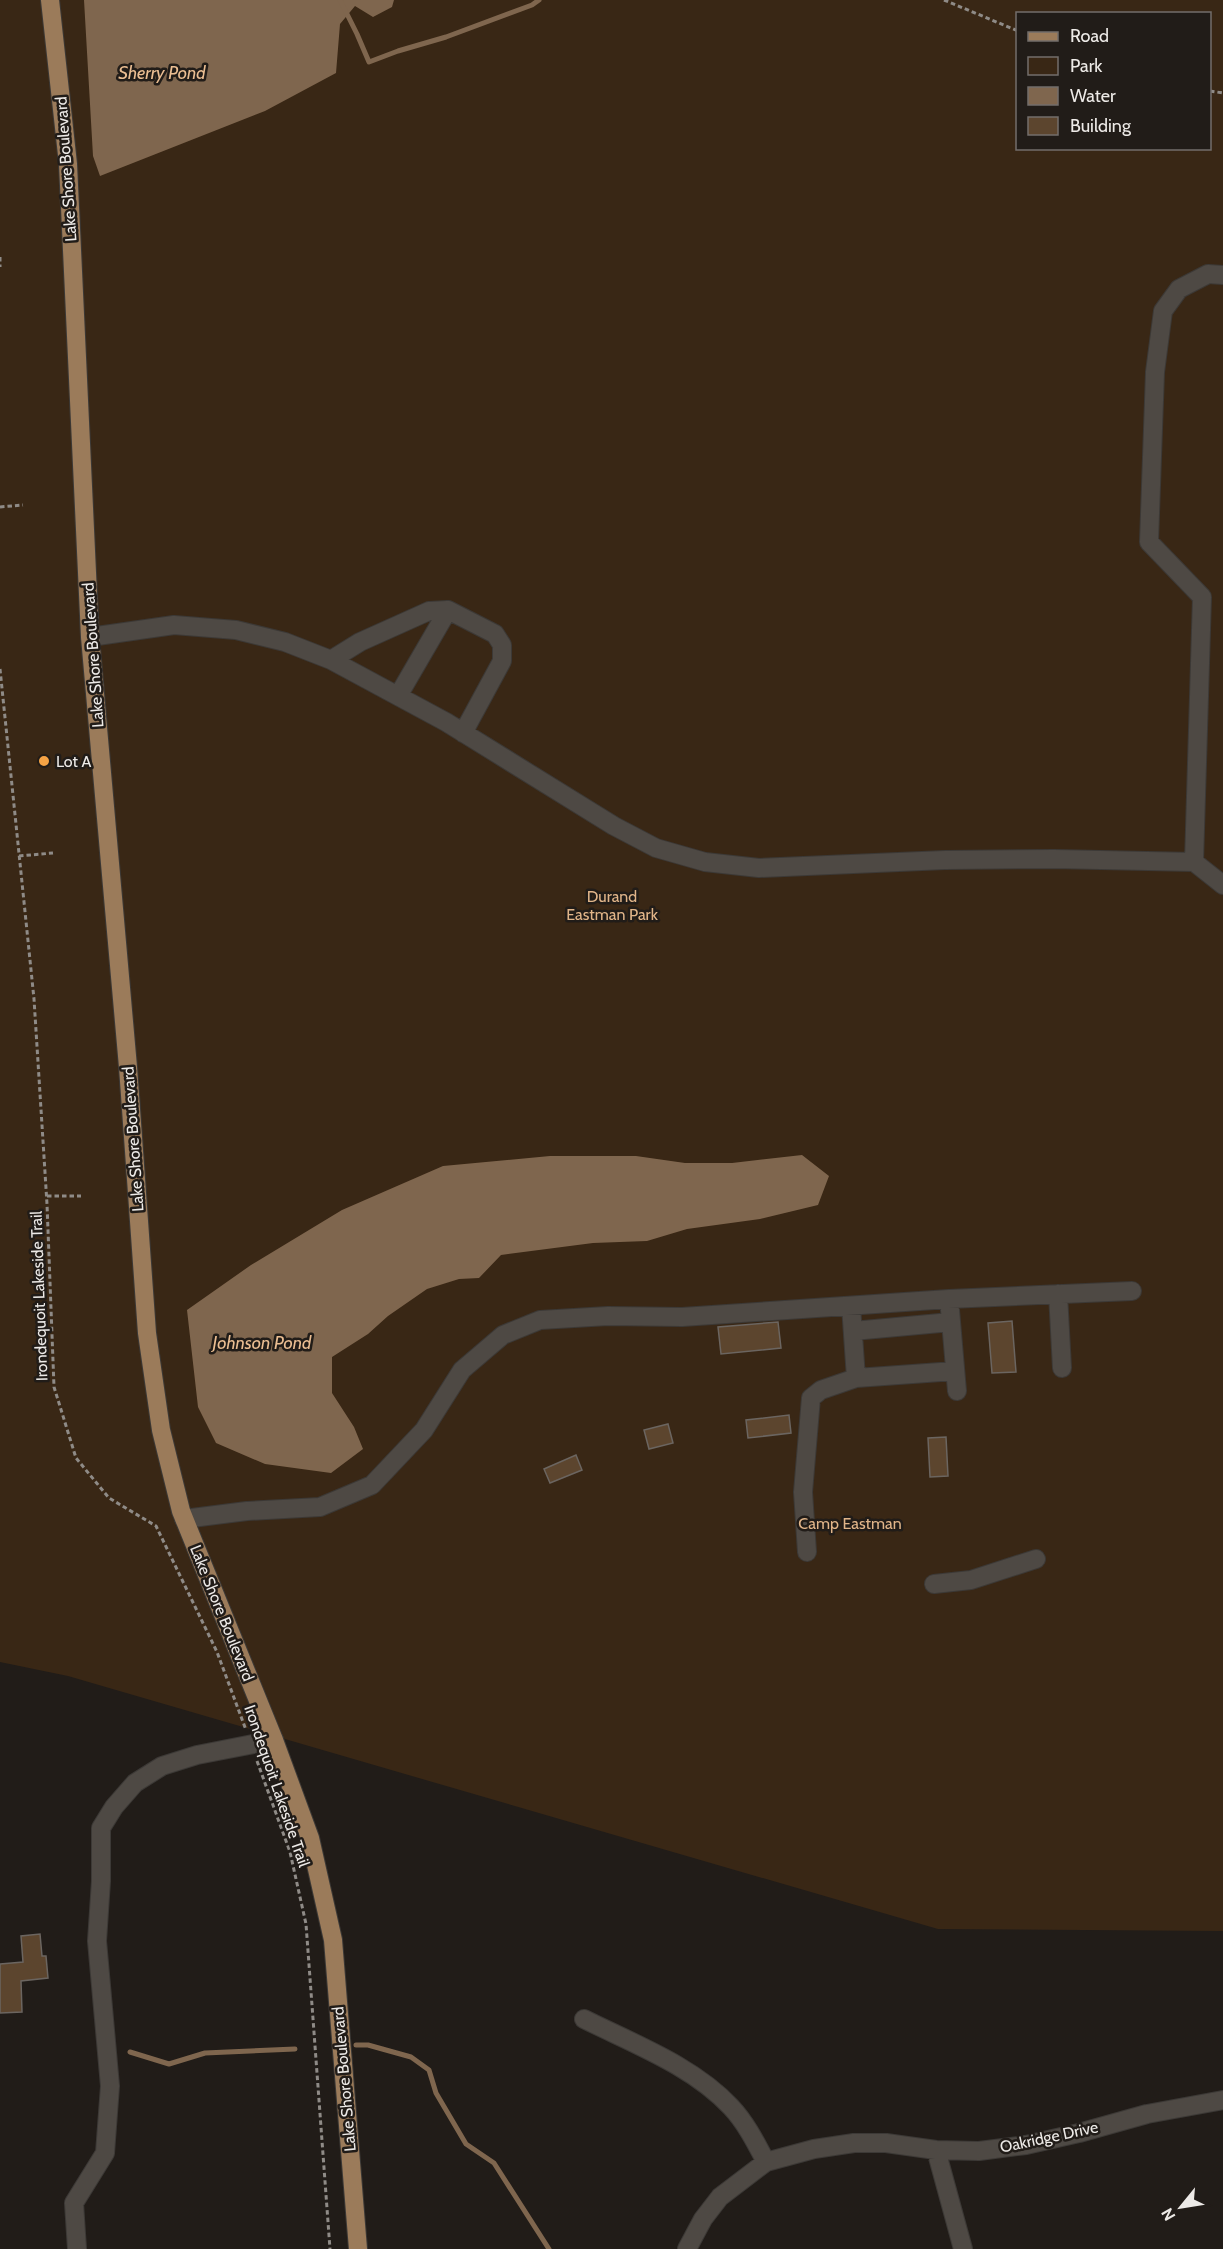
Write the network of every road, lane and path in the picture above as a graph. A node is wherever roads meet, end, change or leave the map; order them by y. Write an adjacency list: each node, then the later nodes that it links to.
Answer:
1 (50, 0): 10 (main road, Lake Shore Boulevard)
2 (944, 0): 3 (path)
3 (1016, 31)
4 (0, 257): 5 (path)
5 (0, 267)
6 (1223, 275): 17 (street)
7 (23, 506): 8 (path)
8 (0, 507)
9 (448, 610): 11 (street); 13 (street); 14 (street)
10 (90, 637): 11 (street); 31 (main road, Lake Shore Boulevard)
11 (331, 660): 13 (street)
12 (0, 669): 16 (path, Irondequoit Lakeside Trail)
13 (399, 696): 14 (street)
14 (464, 733): 17 (street)
15 (53, 853): 16 (path)
16 (19, 856): 20 (path, Irondequoit Lakeside Trail)
17 (1194, 862): 18 (street)
18 (1223, 885)
19 (81, 1196): 20 (path)
20 (47, 1197): 36 (path, Irondequoit Lakeside Trail)
21 (1132, 1291): 22 (street)
22 (1058, 1294): 23 (street); 27 (street)
23 (950, 1299): 24 (street); 25 (street)
24 (851, 1306): 26 (street); 31 (street)
25 (951, 1323): 26 (street); 28 (street)
26 (853, 1331): 29 (street)
27 (1062, 1368)
28 (955, 1371): 29 (street); 30 (street)
29 (856, 1378): 32 (street)
30 (957, 1391)
31 (184, 1519): 35 (main road, Lake Shore Boulevard)
32 (807, 1552)
33 (1036, 1559): 34 (street)
34 (934, 1584)
35 (274, 1740): 36 (street); 43 (main road, Lake Shore Boulevard)
36 (251, 1745): 41 (street); 42 (path, Irondequoit Lakeside Trail)
37 (584, 2019): 40 (street)
38 (1223, 2100): 39 (street, Oakridge Drive)
39 (936, 2150): 40 (street, Oakridge Drive); 45 (street)
40 (766, 2162): 44 (street, Oakridge Drive)
41 (77, 2249)
42 (330, 2249)
43 (358, 2249)
44 (687, 2249)
45 (963, 2249)

